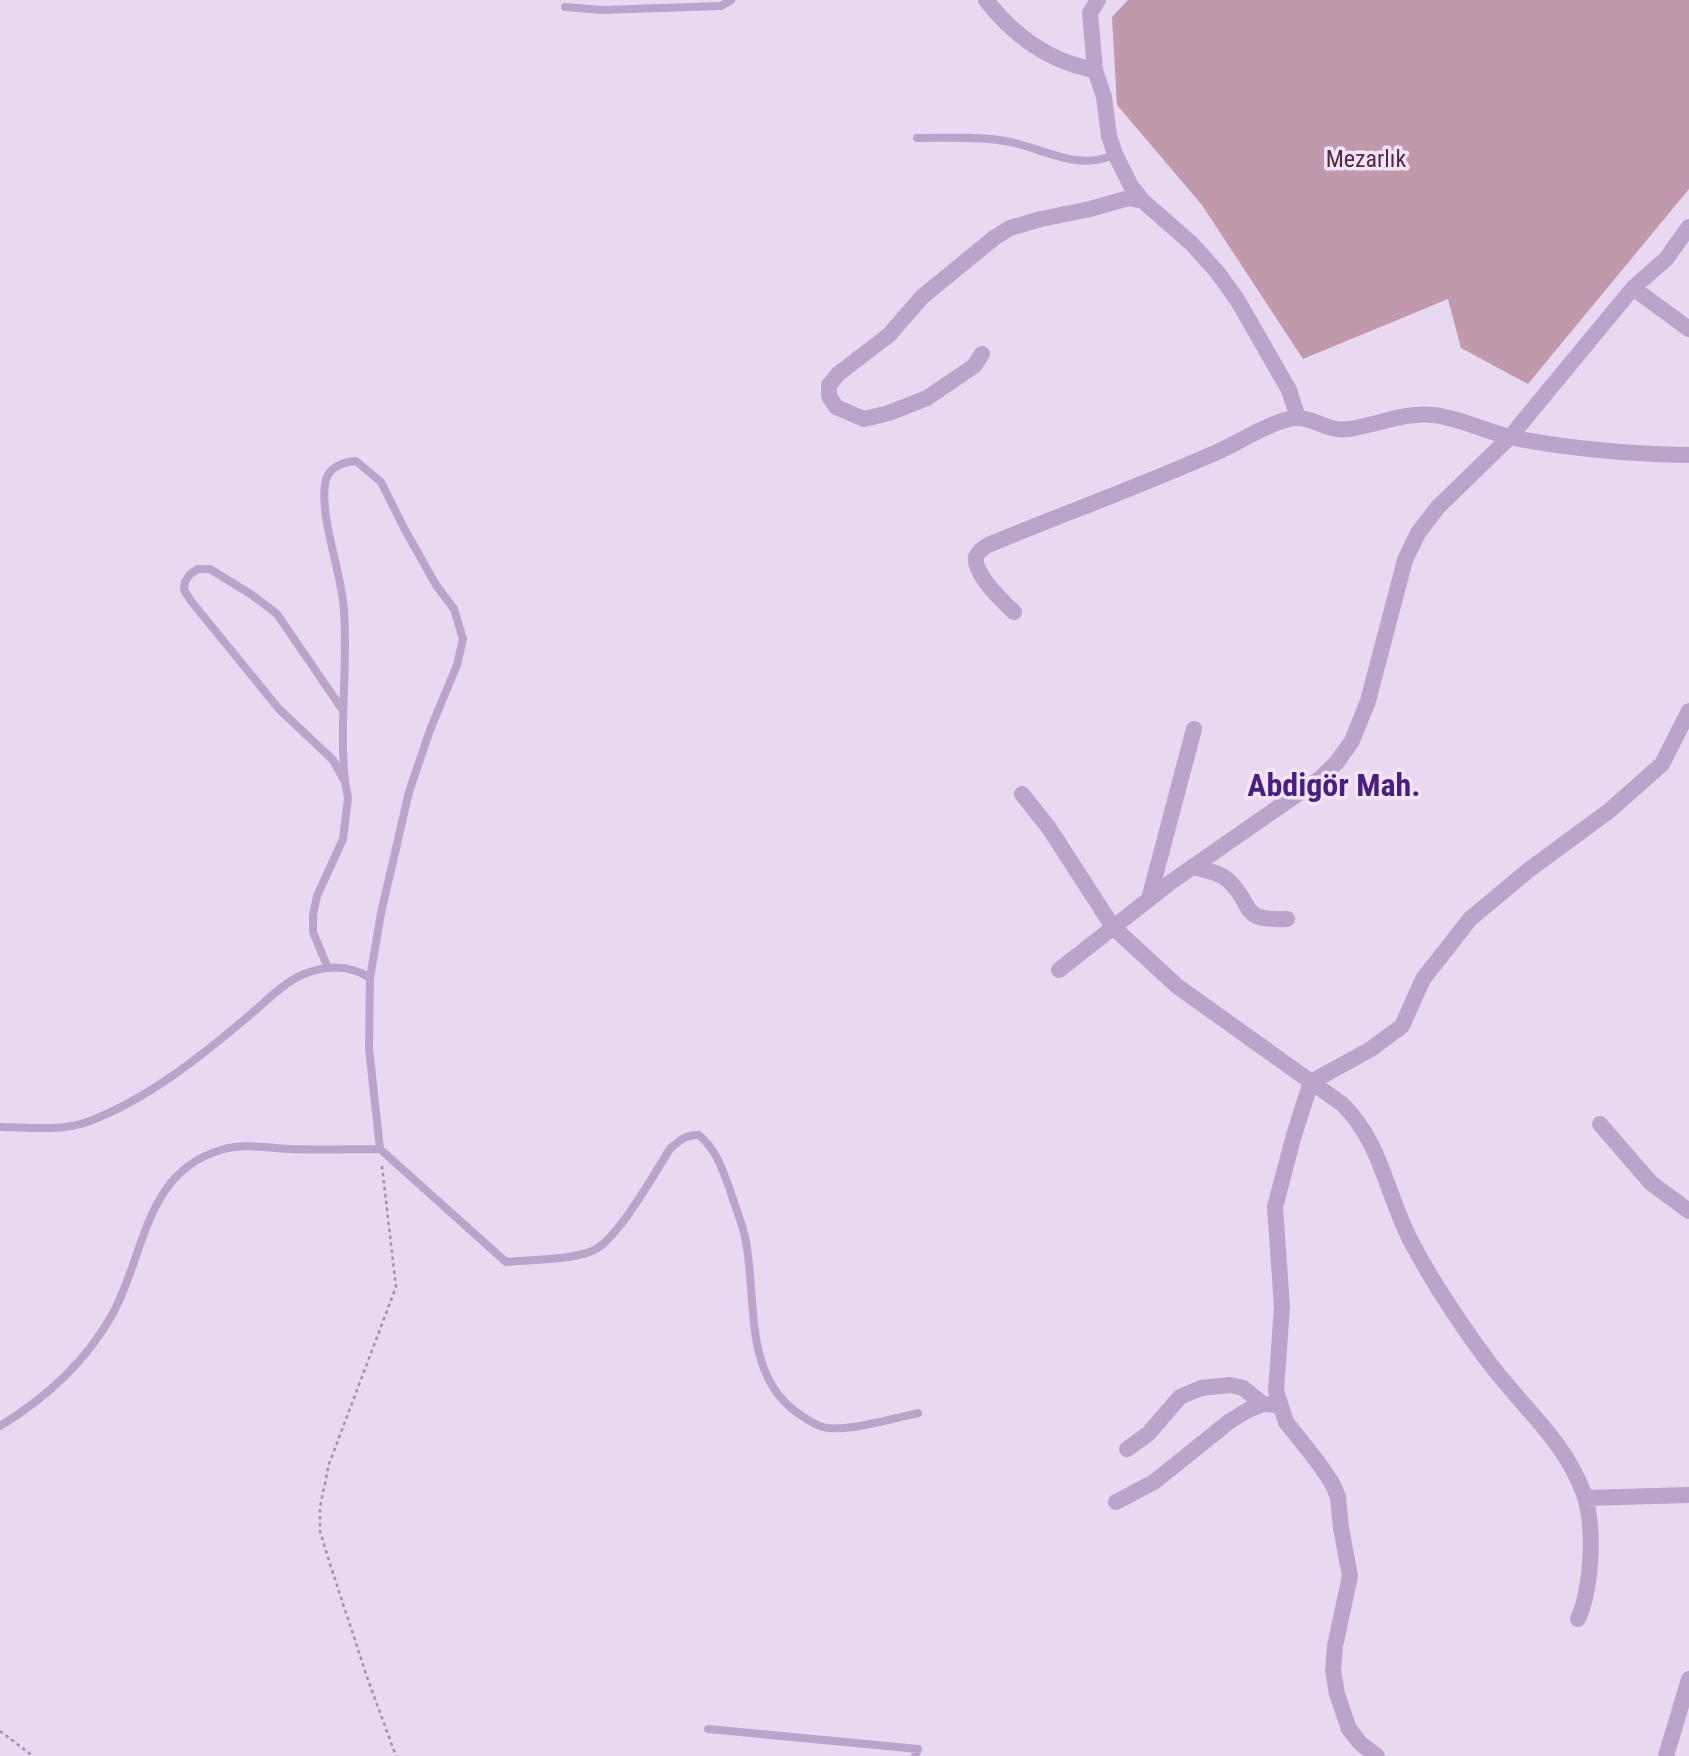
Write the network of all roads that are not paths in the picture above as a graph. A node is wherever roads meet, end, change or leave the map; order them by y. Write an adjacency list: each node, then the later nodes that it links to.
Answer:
1 (731, 0): 4 (lane)
2 (986, 0): 5 (street)
3 (1098, 0): 5 (street)
4 (565, 7)
5 (1095, 70): 7 (street)
6 (917, 138): 7 (lane)
7 (1115, 154): 8 (street)
8 (1143, 201): 12 (street); 13 (street)
9 (1689, 227): 10 (street)
10 (1633, 288): 11 (street); 14 (street)
11 (1689, 329)
12 (982, 354)
13 (1298, 418): 14 (street); 16 (street)
14 (1510, 437): 15 (street); 22 (street)
15 (1689, 455)
16 (1014, 612)
17 (342, 709): 20 (lane); 20 (lane); 28 (lane)
18 (1689, 711): 29 (street)
19 (1194, 729): 23 (street)
20 (345, 782): 26 (lane)
21 (1022, 794): 25 (street)
22 (1192, 867): 23 (street); 24 (street)
23 (1149, 899): 25 (street)
24 (1287, 919)
25 (1113, 927): 27 (street); 29 (street)
26 (328, 968): 28 (lane); 31 (lane)
27 (1059, 970)
28 (370, 978): 32 (lane)
29 (1311, 1082): 34 (street); 39 (street)
30 (1600, 1124): 33 (street)
31 (0, 1127)
32 (380, 1149): 35 (lane); 36 (lane)
33 (1689, 1211)
34 (1271, 1405): 37 (street); 40 (street); 45 (street)
35 (918, 1413)
36 (0, 1426)
37 (1127, 1449)
38 (1689, 1495): 39 (street)
39 (1585, 1497): 41 (street)
40 (1116, 1502)
41 (1578, 1619)
42 (1689, 1679): 46 (street)
43 (708, 1729): 44 (lane)
44 (915, 1756)
45 (1377, 1756)
46 (1666, 1756)

